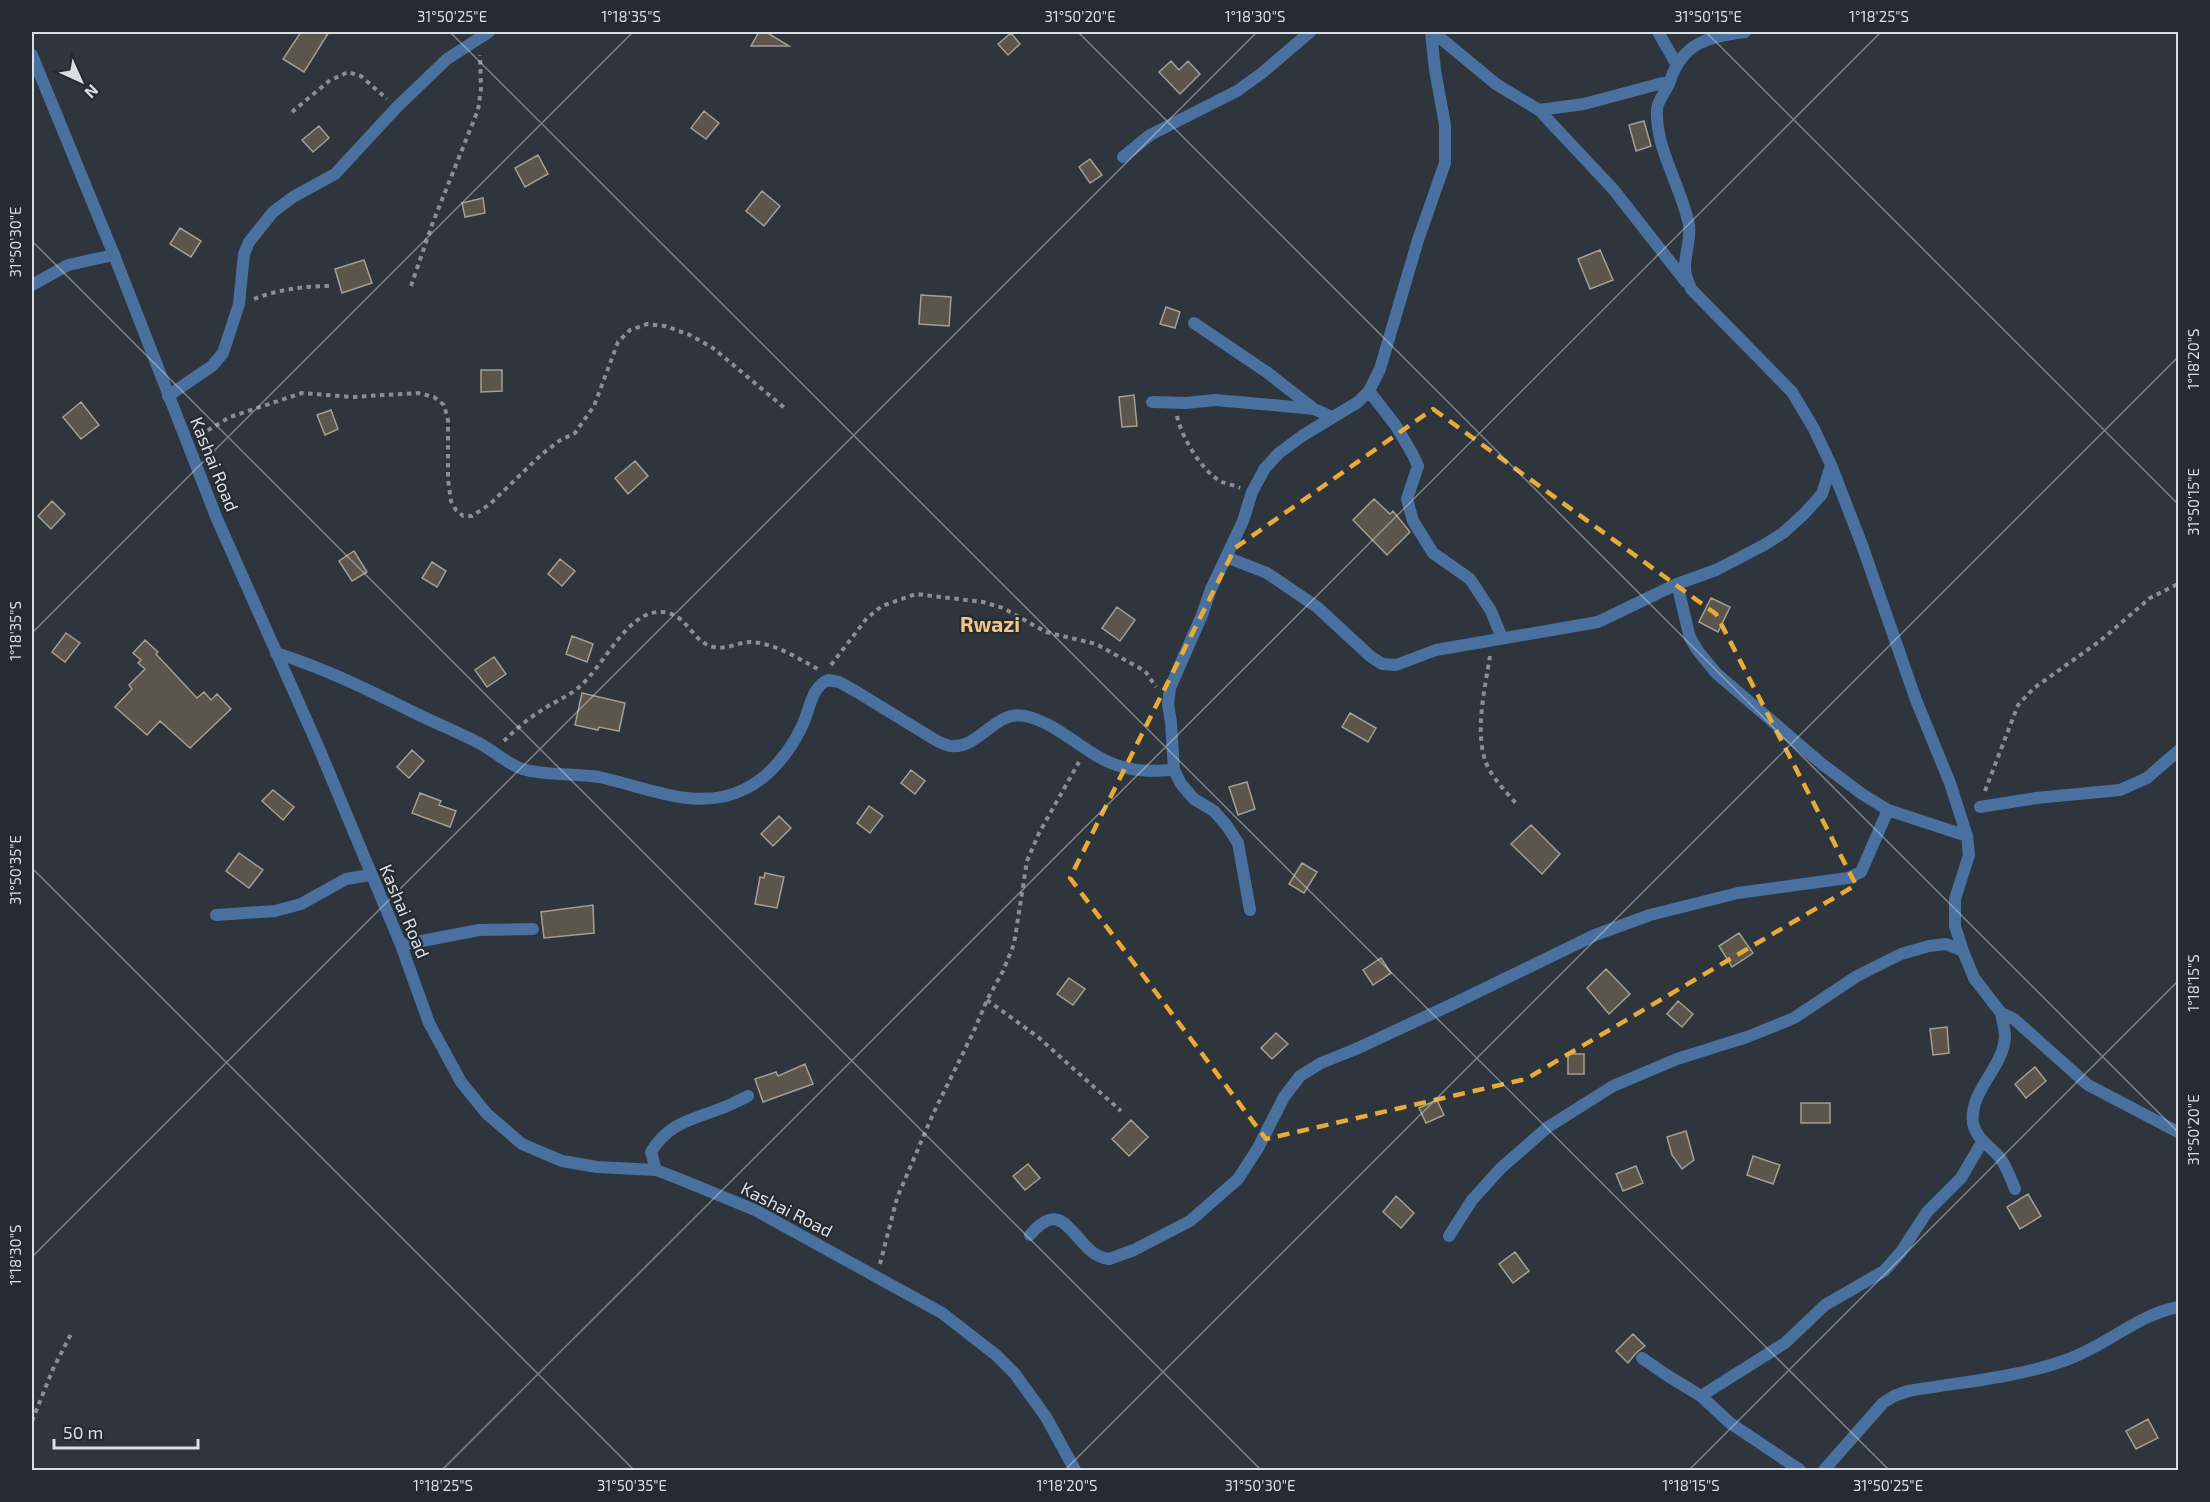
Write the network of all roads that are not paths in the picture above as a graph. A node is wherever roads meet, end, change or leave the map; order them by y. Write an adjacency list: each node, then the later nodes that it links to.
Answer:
1 (489, 32): 16 (street)
2 (1310, 32): 10 (street)
3 (1432, 32): 9 (street); 15 (street)
4 (1658, 32): 7 (street)
5 (1745, 32): 7 (street)
6 (32, 55): 11 (street, Kashai Road)
7 (1677, 65): 8 (street)
8 (1670, 81): 9 (street); 13 (street)
9 (1539, 110): 13 (street)
10 (1123, 157)
11 (114, 255): 12 (street); 16 (street, Kashai Road)
12 (32, 285)
13 (1691, 289): 20 (street)
14 (1194, 323): 18 (street)
15 (1369, 391): 19 (street); 23 (street)
16 (168, 396): 24 (street, Kashai Road)
17 (1152, 402): 18 (street)
18 (1314, 409): 19 (street)
19 (1332, 417): 21 (street)
20 (1831, 465): 22 (street); 29 (street)
21 (1226, 557): 23 (street); 26 (street)
22 (1677, 584): 23 (street); 28 (street)
23 (1497, 639)
24 (276, 653): 26 (street); 30 (street, Kashai Road)
25 (2178, 751): 27 (street)
26 (1174, 770): 31 (street)
27 (1980, 807)
28 (1888, 810): 29 (street); 42 (street)
29 (1966, 837): 35 (street)
30 (370, 874): 32 (street); 34 (street, Kashai Road)
31 (1250, 910)
32 (216, 915)
33 (533, 929): 34 (street)
34 (401, 945): 40 (street, Kashai Road)
35 (1963, 951): 36 (street); 43 (street)
36 (2001, 1013): 38 (street); 39 (street)
37 (748, 1096): 40 (street)
38 (2178, 1132)
39 (1982, 1142): 41 (street); 46 (street)
40 (656, 1170): 47 (street, Kashai Road)
41 (2015, 1189)
42 (1030, 1235)
43 (1449, 1236)
44 (2178, 1307): 49 (street)
45 (1642, 1358): 46 (street)
46 (1701, 1396): 48 (street)
47 (1075, 1470)
48 (1800, 1470)
49 (1824, 1470)

